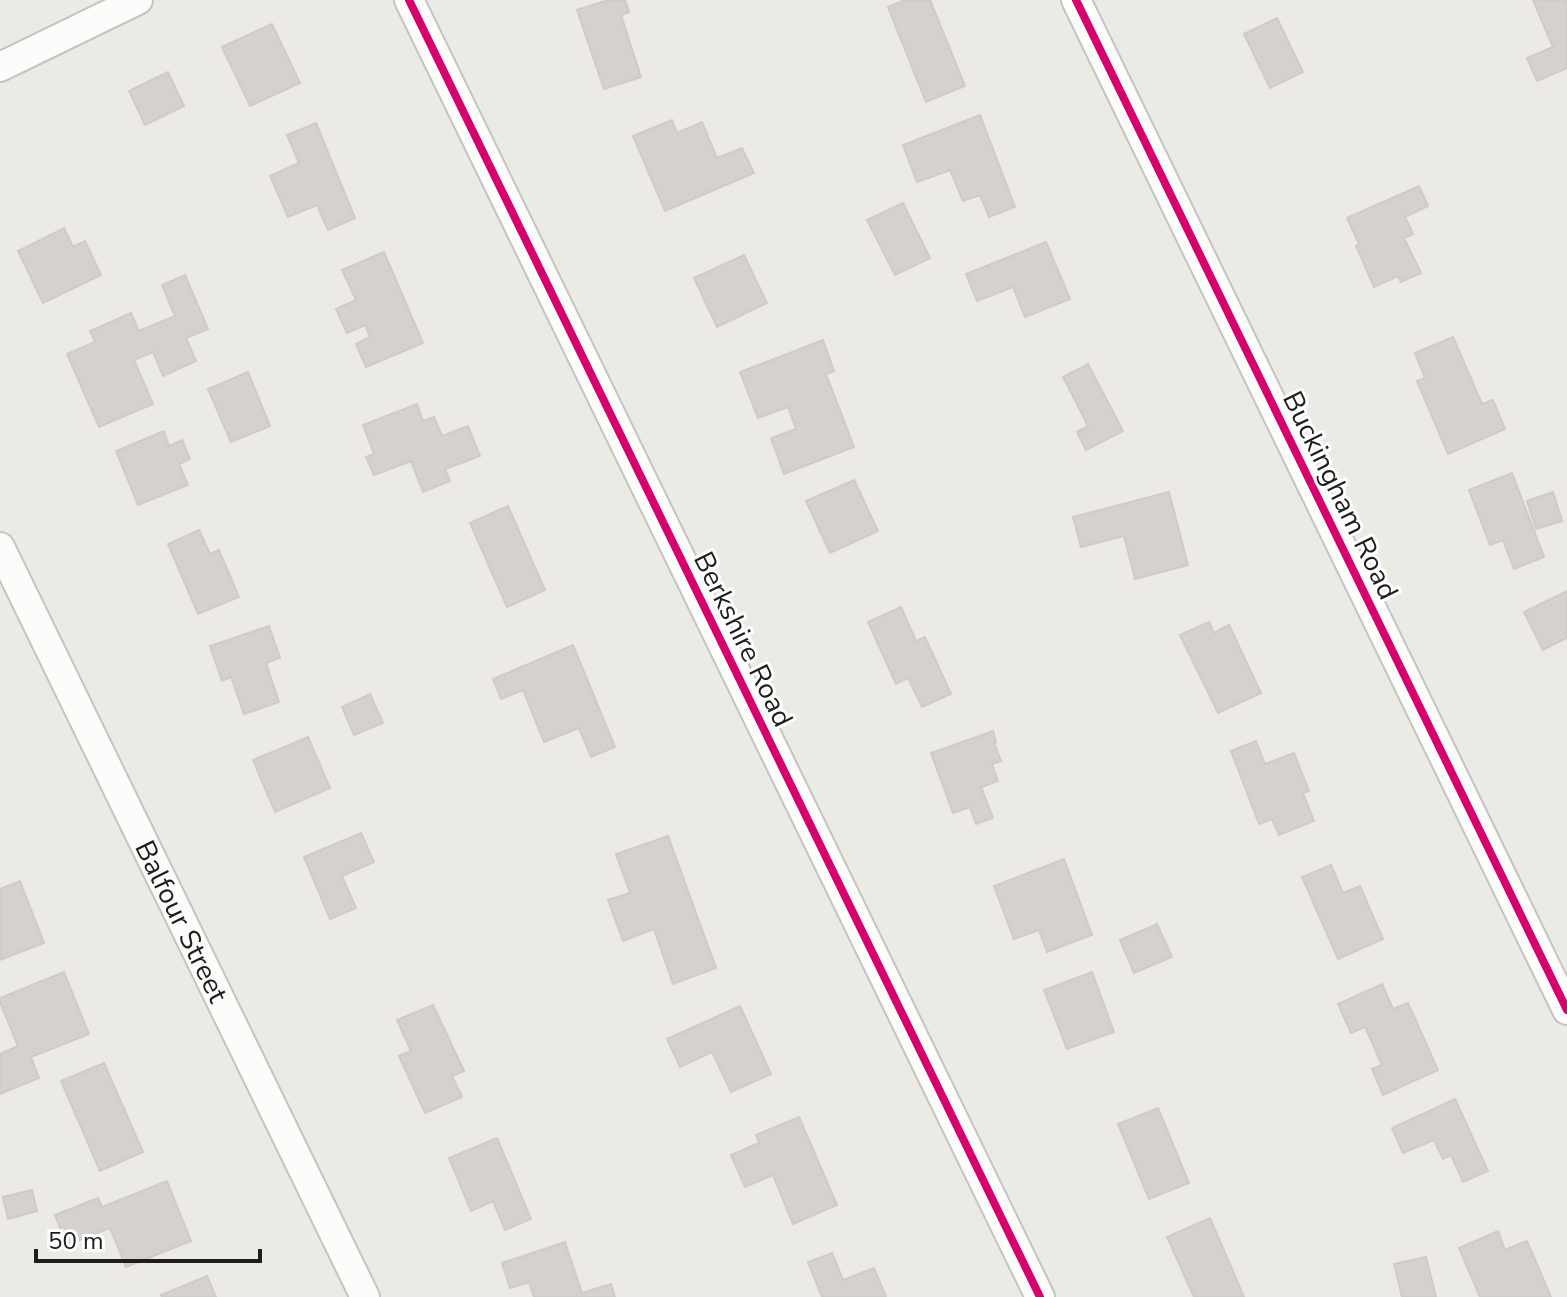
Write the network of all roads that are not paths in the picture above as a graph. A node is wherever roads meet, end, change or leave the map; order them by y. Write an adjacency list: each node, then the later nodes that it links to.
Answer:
1 (138, 0): 4 (street)
2 (409, 0): 8 (street, Berkshire Road)
3 (1076, 0): 6 (street, Buckingham Road)
4 (0, 67)
5 (0, 547): 7 (street, Balfour Street)
6 (1567, 1010)
7 (365, 1297)
8 (1040, 1297)

